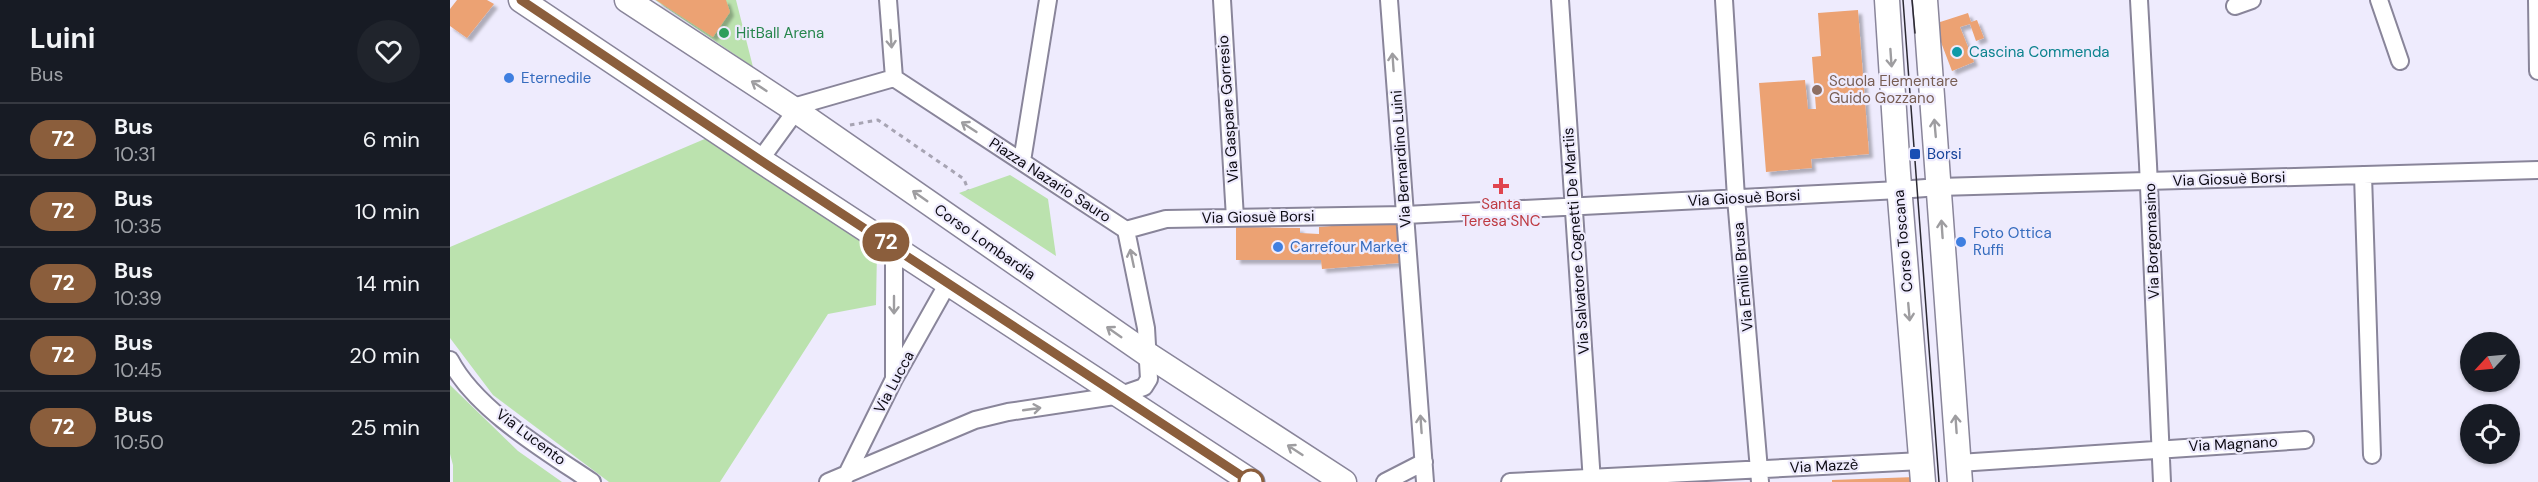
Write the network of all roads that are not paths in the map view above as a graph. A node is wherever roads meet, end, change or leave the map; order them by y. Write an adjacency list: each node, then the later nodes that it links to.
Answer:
1 (521, 0): 20 (street)
2 (627, 0): 19 (street, Corso Lombardia, one-way to 2)
3 (888, 0): 18 (street, one-way to 18)
4 (1048, 0): 21 (street)
5 (1222, 0): 30 (street, Via Gaspare Gorresio)
6 (1389, 0): 29 (street, Via Bernardino Luini, one-way to 6)
7 (1560, 0): 28 (street, Via Salvatore Cognetti De Martiis)
8 (1724, 0): 27 (street, Via Emilio Brusa)
9 (1887, 0): 26 (street, Corso Toscana, one-way to 26)
10 (1925, 0): 25 (street, one-way to 10)
11 (2139, 0): 24 (street, Via Borgomasino)
12 (2252, 0): 15 (street)
13 (2379, 0): 16 (street)
14 (2536, 0): 17 (street)
15 (2235, 6)
16 (2400, 61)
17 (2538, 71)
18 (894, 78): 19 (street); 21 (street, Piazza Nazario Sauro, one-way to 18)
19 (795, 110): 20 (street); 34 (street, Corso Lombardia, one-way to 19)
20 (760, 160): 32 (street)
21 (1022, 161): 31 (street, Piazza Nazario Sauro)
22 (2538, 170): 23 (street, Via Giosuè Borsi)
23 (2363, 175): 24 (street, Via Giosuè Borsi); 40 (street)
24 (2149, 181): 25 (street, Via Giosuè Borsi); 39 (street, Via Borgomasino)
25 (1939, 187): 26 (street, Via Giosuè Borsi); 43 (street, one-way to 25)
26 (1899, 190): 27 (street, Via Giosuè Borsi); 42 (street, Corso Toscana, one-way to 42)
27 (1736, 198): 28 (street, Via Giosuè Borsi); 44 (street, Via Emilio Brusa)
28 (1573, 206): 29 (street, Via Giosuè Borsi); 46 (street, Via Salvatore Cognetti De Martiis)
29 (1405, 215): 30 (street, Via Giosuè Borsi); 41 (street, Via Bernardino Luini, one-way to 29)
30 (1235, 218): 31 (street, Via Giosuè Borsi)
31 (1126, 230): 34 (street, Piazza Nazario Sauro, one-way to 31)
32 (894, 247): 33 (street); 36 (street, one-way to 36)
33 (948, 283): 36 (street, Via Lucca); 37 (street)
34 (1150, 356): 37 (street, Piazza Nazario Sauro); 50 (street, Corso Lombardia, one-way to 34)
35 (450, 360): 47 (street, Via Lucento)
36 (894, 379): 45 (street, Via Lucca)
37 (1121, 395): 45 (street, Piazza Nazario Sauro, one-way to 37); 49 (street)
38 (2305, 440): 39 (street, Via Magnano)
39 (2160, 448): 43 (street); 54 (street, Via Borgomasino)
40 (2372, 455)
41 (1424, 462): 51 (street); 52 (street, Via Bernardino Luini)
42 (1922, 471): 44 (street, Via Mazzè)
43 (1960, 472)
44 (1760, 476): 46 (street, Via Mazzè)
45 (845, 478): 48 (street)
46 (1592, 479): 53 (street, Via Mazzè)
47 (592, 482)
48 (828, 482)
49 (1252, 482)
50 (1344, 482)
51 (1385, 482)
52 (1425, 482)
53 (1510, 482)
54 (2162, 482)

